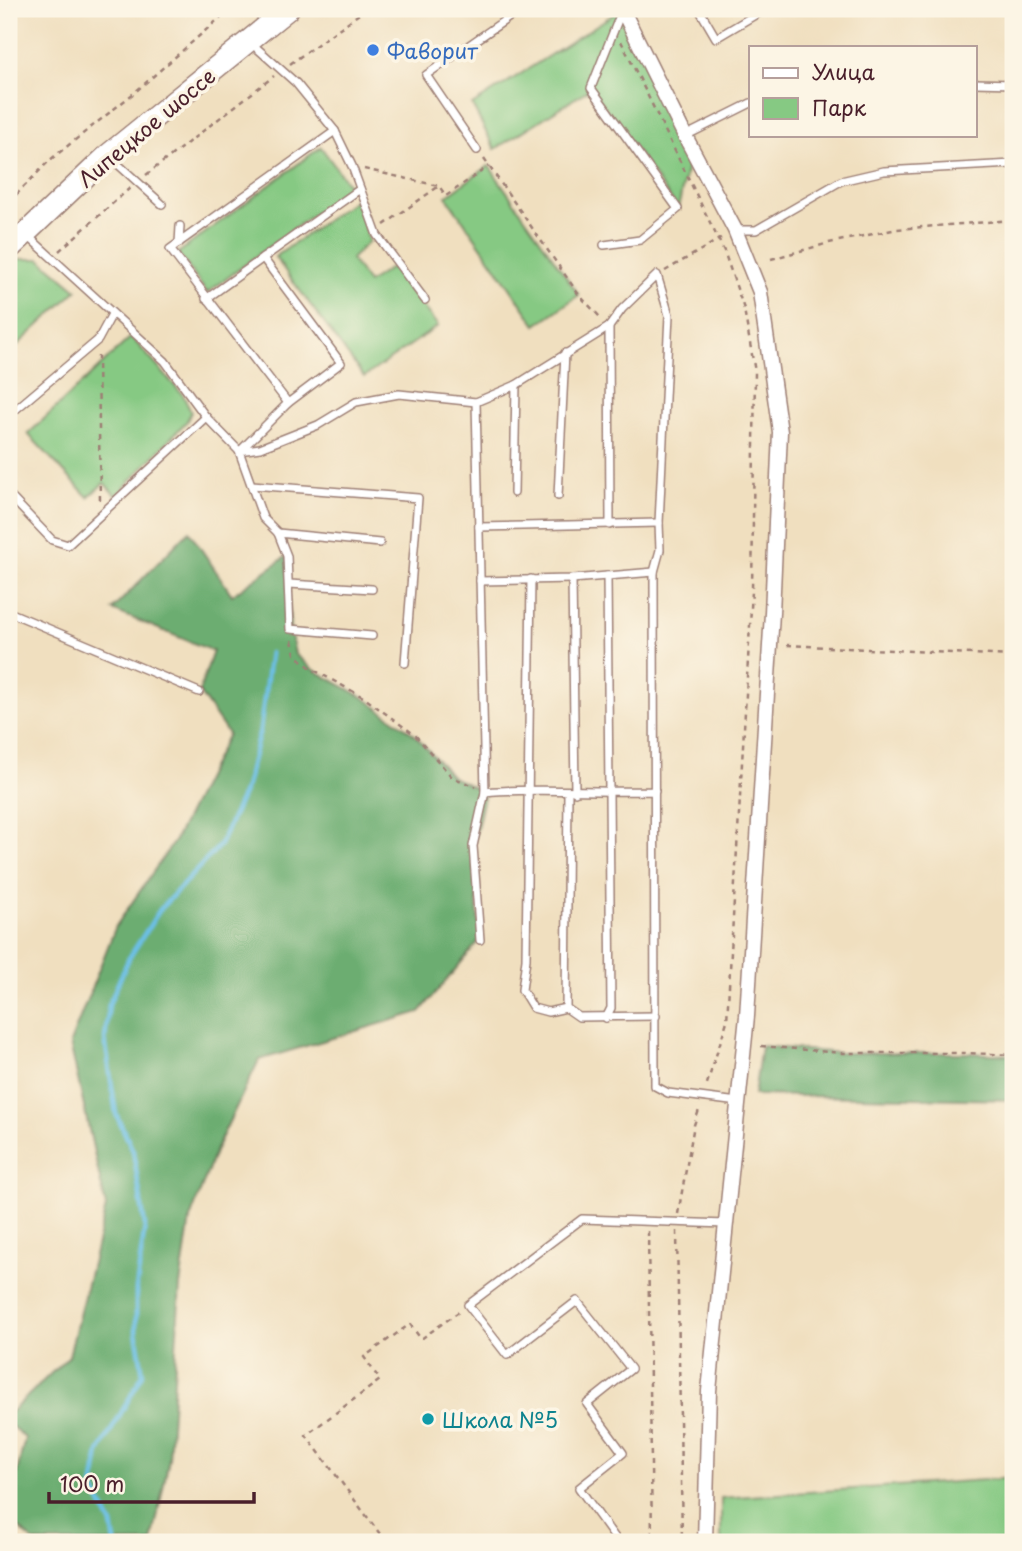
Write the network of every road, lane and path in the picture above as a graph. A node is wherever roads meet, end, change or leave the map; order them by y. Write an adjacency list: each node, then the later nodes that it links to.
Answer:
1 (230, 9): 25 (path)
2 (288, 9): 10 (main road, Липецкое шоссе)
3 (366, 9): 11 (path)
4 (521, 9): 17 (lane)
5 (603, 9): 9 (path)
6 (622, 9): 9 (lane); 16 (street)
7 (699, 9): 8 (lane)
8 (765, 9)
9 (615, 28): 32 (path); 34 (lane)
10 (249, 42): 11 (lane); 18 (main road, Липецкое шоссе)
11 (281, 70): 15 (lane); 22 (path)
12 (976, 83): 13 (lane)
13 (1013, 84)
14 (749, 104): 16 (lane)
15 (335, 131): 20 (lane); 33 (lane)
16 (685, 136): 29 (street)
17 (477, 150): 21 (path)
18 (108, 155): 22 (lane); 31 (main road, Липецкое шоссе)
19 (1013, 164): 29 (lane)
20 (352, 166): 23 (path); 24 (lane)
21 (489, 166): 23 (path); 43 (path)
22 (137, 182): 26 (lane); 36 (path)
23 (439, 186): 30 (path)
24 (360, 189): 30 (lane); 37 (lane)
25 (9, 202)
26 (162, 204)
27 (1013, 220): 38 (path)
28 (180, 226): 33 (lane)
29 (735, 230): 32 (path); 88 (street)
30 (376, 231): 41 (lane)
31 (25, 233): 35 (main road, Липецкое шоссе); 36 (lane)
32 (718, 239): 39 (path); 87 (path)
33 (180, 243): 40 (lane)
34 (604, 245)
35 (9, 249)
36 (51, 258): 42 (lane)
37 (263, 258): 40 (lane); 48 (lane)
38 (771, 260)
39 (657, 275): 43 (lane); 57 (lane)
40 (206, 299): 48 (lane)
41 (425, 300)
42 (112, 314): 44 (lane); 50 (lane)
43 (609, 327): 45 (lane); 58 (lane)
44 (98, 340): 49 (lane); 56 (path)
45 (565, 353): 46 (lane); 55 (lane)
46 (516, 384): 47 (lane); 53 (lane)
47 (477, 402): 51 (lane); 59 (lane)
48 (289, 403): 51 (lane)
49 (9, 415)
50 (206, 417): 51 (lane); 56 (lane)
51 (239, 451): 52 (lane)
52 (253, 485): 60 (lane); 74 (lane)
53 (514, 493)
54 (9, 495): 56 (lane)
55 (558, 496)
56 (100, 516)
57 (659, 523): 58 (lane); 62 (lane)
58 (610, 525): 59 (lane)
59 (479, 527): 66 (lane)
60 (278, 533): 61 (lane); 67 (lane)
61 (380, 543)
62 (654, 572): 63 (lane); 77 (lane)
63 (607, 576): 65 (lane); 80 (lane)
64 (531, 579): 65 (lane); 66 (lane); 76 (lane)
65 (572, 579): 79 (lane)
66 (480, 581): 78 (lane)
67 (289, 584): 68 (lane); 70 (lane)
68 (372, 589)
69 (9, 612): 75 (lane)
70 (290, 629): 71 (lane); 78 (path)
71 (372, 636)
72 (787, 645): 73 (path)
73 (1013, 656)
74 (405, 663)
75 (199, 692)
76 (528, 788): 78 (lane); 79 (lane); 82 (lane)
77 (655, 791): 80 (lane); 83 (lane)
78 (485, 792): 81 (lane)
79 (572, 792): 80 (lane); 82 (lane)
80 (610, 792): 84 (lane)
81 (480, 940)
82 (566, 1008): 84 (lane)
83 (656, 1016): 84 (lane); 87 (lane)
84 (606, 1018)
85 (761, 1046): 86 (path)
86 (1013, 1055)
87 (703, 1098): 88 (lane); 90 (path)
88 (738, 1102): 91 (street)
89 (648, 1222): 90 (lane); 92 (lane); 95 (path)
90 (677, 1223): 91 (lane); 96 (path)
91 (726, 1224): 97 (street)
92 (468, 1306): 93 (path); 94 (lane)
93 (386, 1542)
94 (618, 1542)
95 (652, 1542)
96 (682, 1542)
97 (705, 1542)

